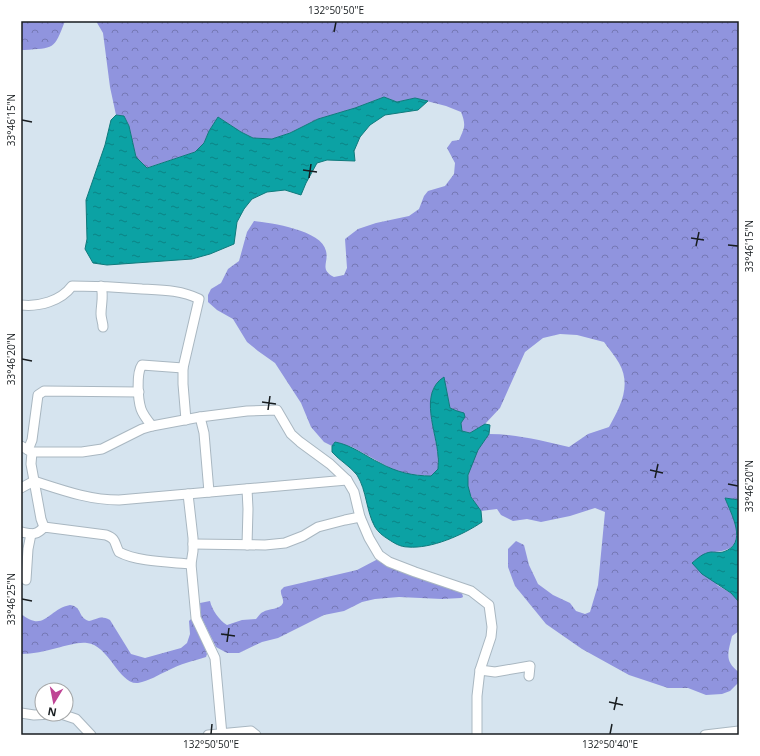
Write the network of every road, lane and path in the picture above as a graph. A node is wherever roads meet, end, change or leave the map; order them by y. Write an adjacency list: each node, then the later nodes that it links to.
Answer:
1 (101, 286): 2 (street); 3 (street); 4 (street)
2 (21, 305)
3 (102, 327)
4 (183, 368): 5 (street); 7 (street)
5 (139, 392): 8 (street); 9 (street)
6 (200, 417): 7 (street); 10 (street); 14 (street)
7 (186, 420): 8 (street)
8 (152, 426): 9 (street)
9 (27, 450): 11 (street)
10 (347, 480): 13 (street); 16 (street)
11 (34, 481): 12 (street); 15 (street); 17 (street)
12 (21, 488)
13 (247, 489): 14 (street); 21 (street)
14 (209, 492): 15 (street)
15 (188, 494): 20 (street)
16 (360, 517): 21 (street); 24 (street)
17 (44, 527): 19 (street); 22 (street)
18 (21, 532): 19 (street)
19 (31, 534): 23 (street)
20 (193, 544): 21 (street); 22 (street)
21 (247, 544)
22 (191, 564): 30 (street)
23 (26, 580)
24 (480, 670): 25 (street); 34 (street)
25 (529, 676)
26 (21, 713): 27 (street)
27 (34, 715)
28 (74, 718): 31 (street)
29 (739, 731): 35 (street)
30 (222, 734): 32 (street); 33 (street)
31 (91, 735)
32 (208, 735)
33 (256, 735)
34 (477, 735)
35 (705, 735)

